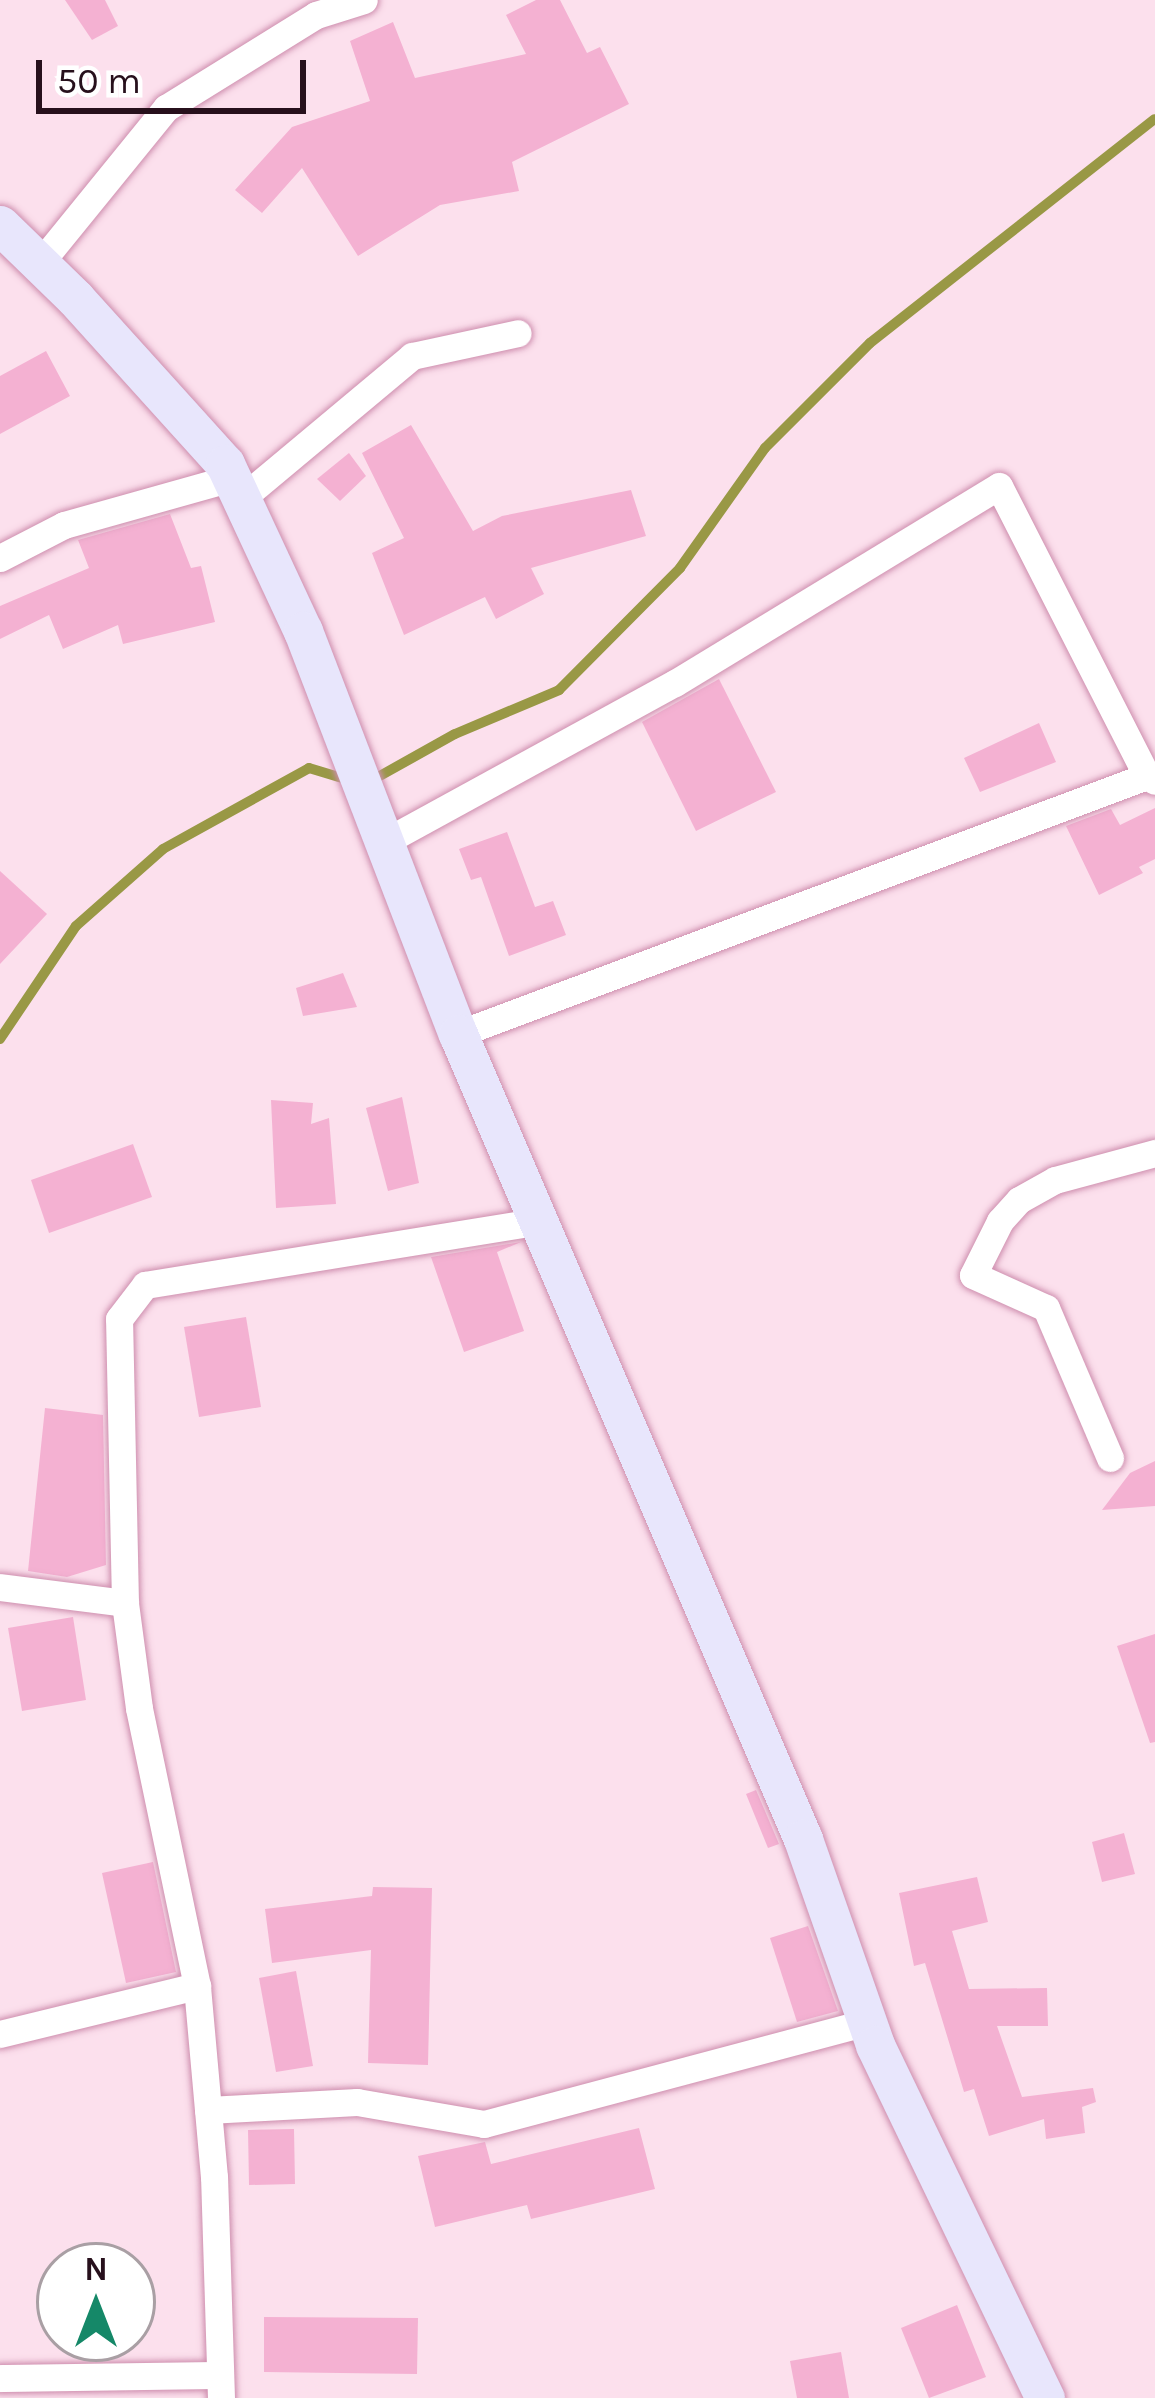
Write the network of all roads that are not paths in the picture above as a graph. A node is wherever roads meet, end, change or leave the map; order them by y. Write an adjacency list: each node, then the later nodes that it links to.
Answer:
1 (364, 0): 3 (street)
2 (0, 225): 3 (street)
3 (40, 263): 5 (street)
4 (518, 334): 5 (street)
5 (236, 488): 6 (street); 8 (street)
6 (0, 558)
7 (1151, 778): 8 (street); 9 (street)
8 (386, 841): 9 (street)
9 (458, 1034): 11 (street)
10 (1155, 1153): 12 (street)
11 (539, 1221): 14 (street); 17 (street)
12 (1110, 1458)
13 (0, 1587): 14 (street)
14 (124, 1604): 15 (street)
15 (197, 1986): 16 (street); 18 (street)
16 (0, 2034)
17 (874, 2045): 18 (street); 21 (street)
18 (208, 2110): 20 (street)
19 (0, 2378): 20 (street)
20 (220, 2386)
21 (1045, 2398)

